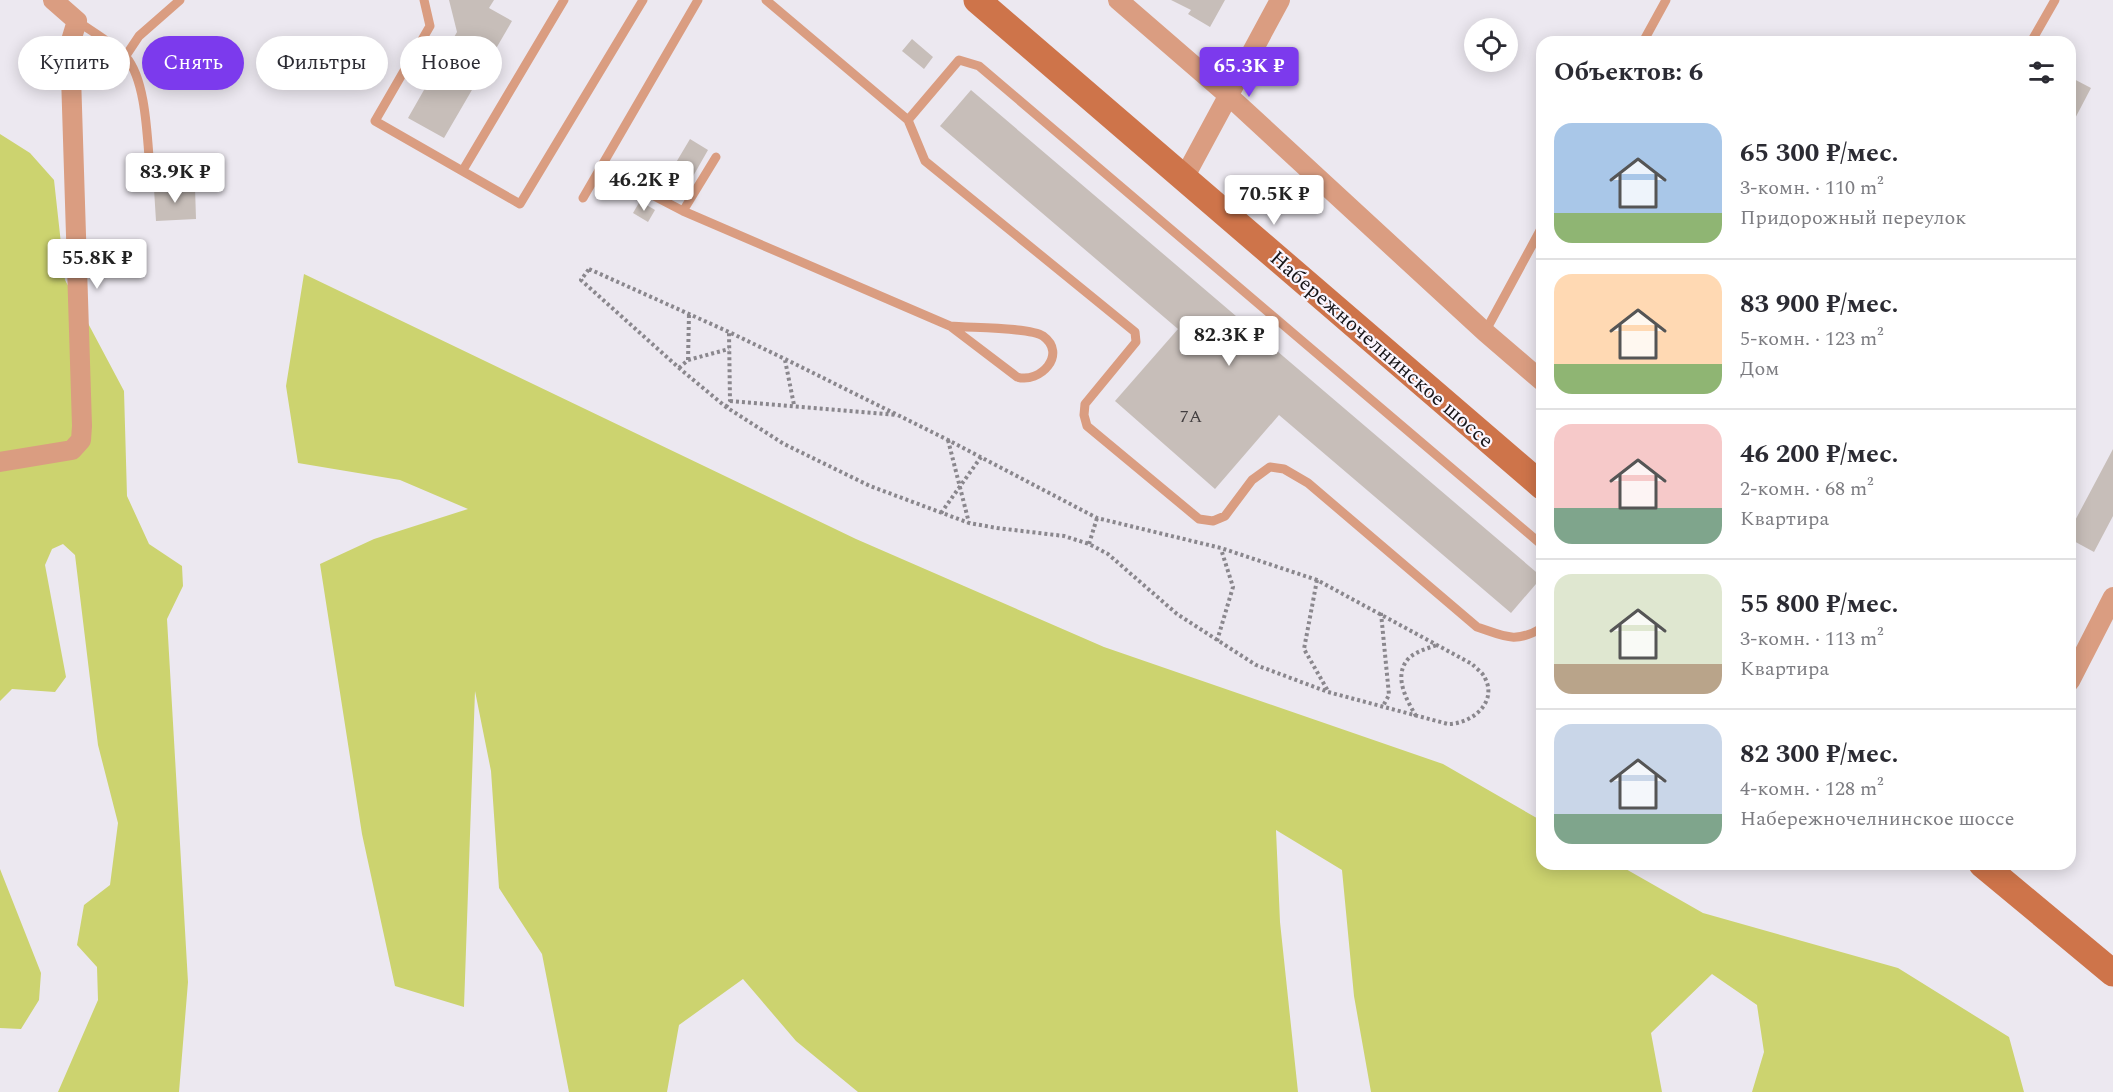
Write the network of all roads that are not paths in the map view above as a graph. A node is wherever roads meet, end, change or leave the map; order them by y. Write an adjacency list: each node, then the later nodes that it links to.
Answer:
1 (53, 0): 13 (street)
2 (180, 0): 17 (lane)
3 (424, 0): 23 (lane)
4 (564, 0): 23 (lane)
5 (643, 0): 23 (lane)
6 (698, 0): 22 (lane)
7 (766, 0): 20 (lane)
8 (977, 0): 24 (main road, Набережночелнинское шоссе)
9 (1118, 0): 19 (street)
10 (1280, 0): 19 (street)
11 (1666, 0): 15 (lane)
12 (2055, 0): 16 (lane)
13 (77, 21): 14 (lane); 32 (street)
14 (97, 36)
15 (1647, 36)
16 (2034, 36)
17 (130, 50)
18 (130, 64): 25 (lane)
19 (1229, 96): 24 (street); 30 (street)
20 (908, 120): 34 (lane); 36 (lane)
21 (716, 157): 27 (lane)
22 (602, 166): 26 (lane); 27 (lane)
23 (463, 170)
24 (1184, 178): 33 (main road, Набережночелнинское шоссе)
25 (151, 180)
26 (583, 198)
27 (683, 212): 29 (lane)
28 (1536, 238): 30 (lane)
29 (950, 326): 29 (lane)
30 (1485, 332): 31 (street)
31 (1536, 376)
32 (0, 462)
33 (1536, 481)
34 (1536, 540)
35 (2113, 597): 37 (street)
36 (1536, 631)
37 (2076, 669)
38 (1989, 870): 39 (main road)
39 (2113, 974)

